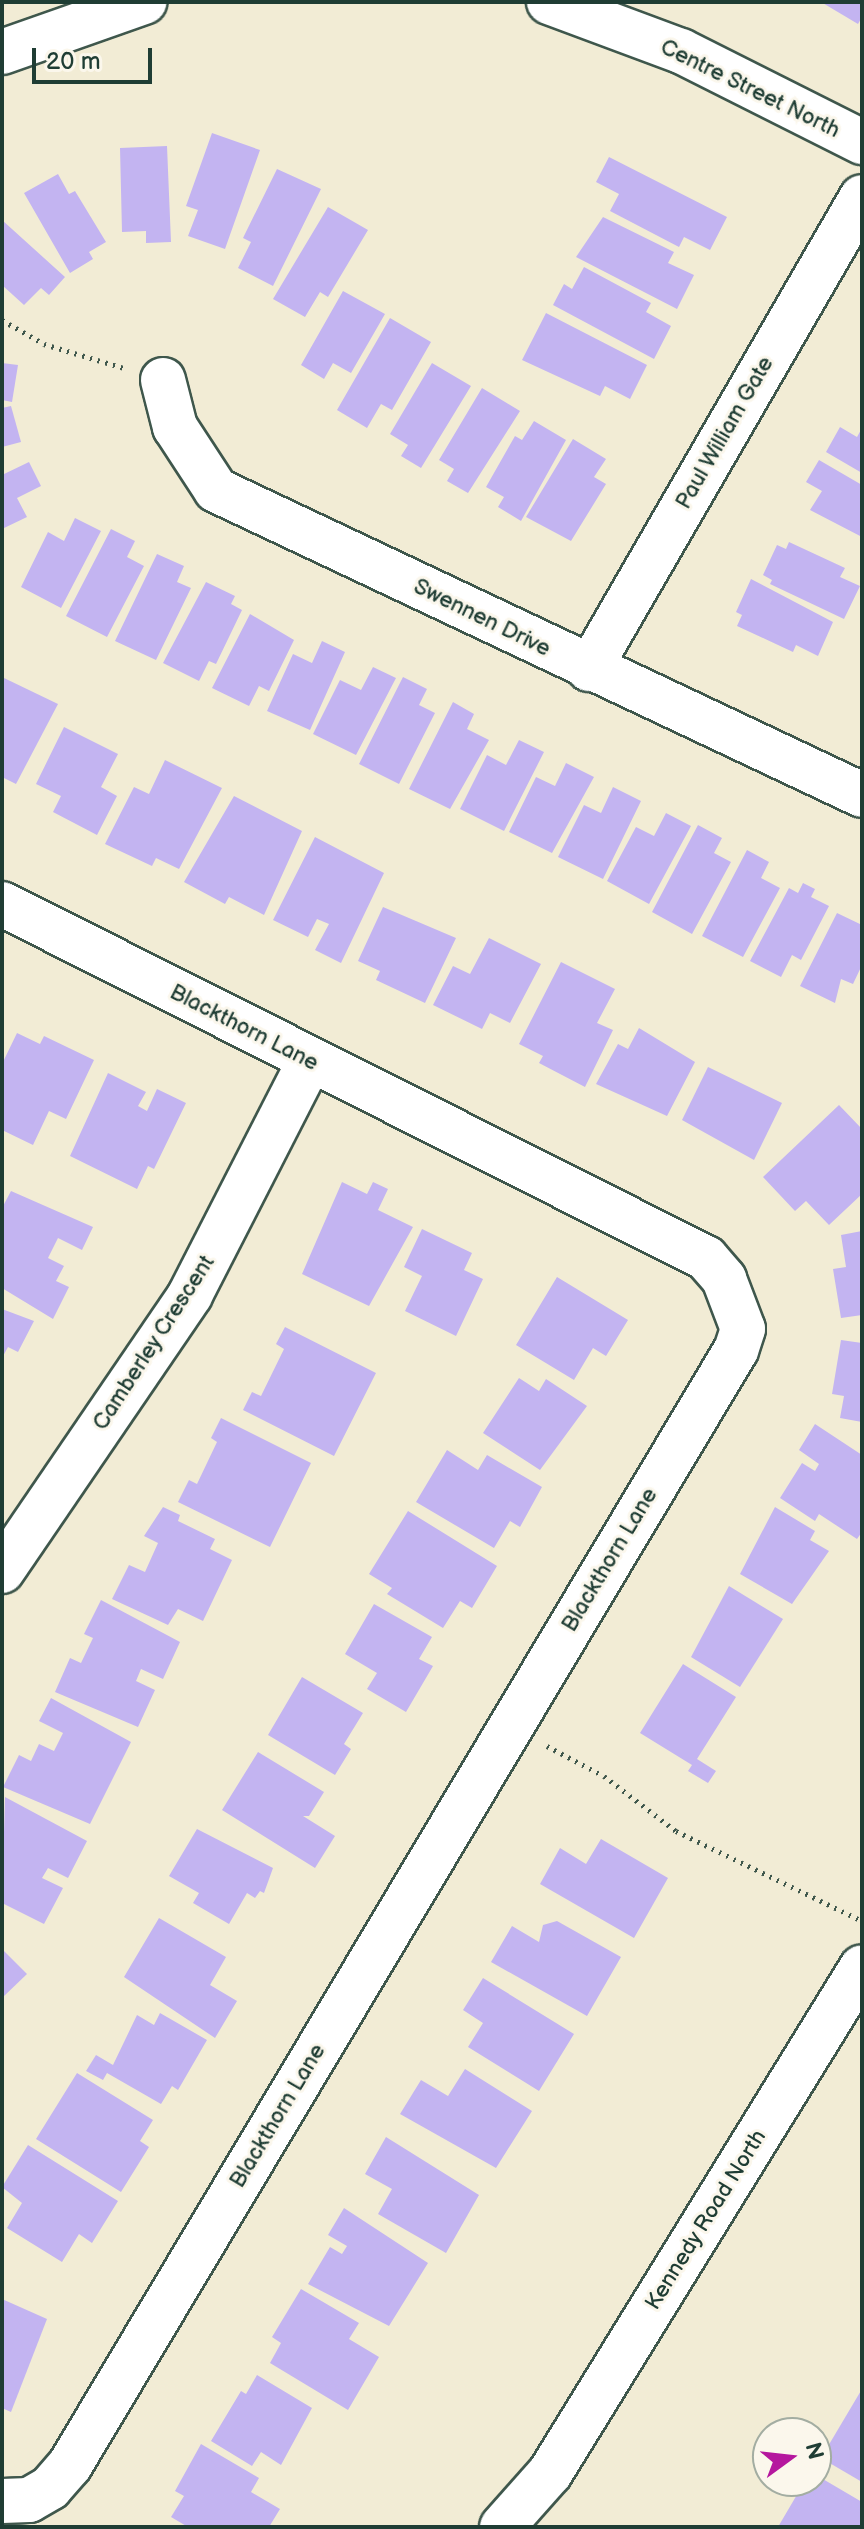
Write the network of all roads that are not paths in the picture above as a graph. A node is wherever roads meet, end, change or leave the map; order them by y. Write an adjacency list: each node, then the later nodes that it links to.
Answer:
1 (144, 2): 3 (street)
2 (549, 2): 4 (street, Centre Street North)
3 (2, 52)
4 (862, 142)
5 (862, 197): 7 (street, Paul William Gate)
6 (163, 380): 7 (street, Swennen Drive)
7 (589, 669): 8 (street, Swennen Drive)
8 (862, 795)
9 (2, 904): 10 (street, Blackthorn Lane)
10 (310, 1061): 11 (street, Camberley Crescent); 14 (street, Blackthorn Lane)
11 (2, 1571)
12 (862, 1967): 13 (street, Kennedy Road North)
13 (550, 2473): 15 (street, Kennedy Road North); 16 (street, Kennedy Road North)
14 (2, 2501)
15 (502, 2527)
16 (538, 2527)

